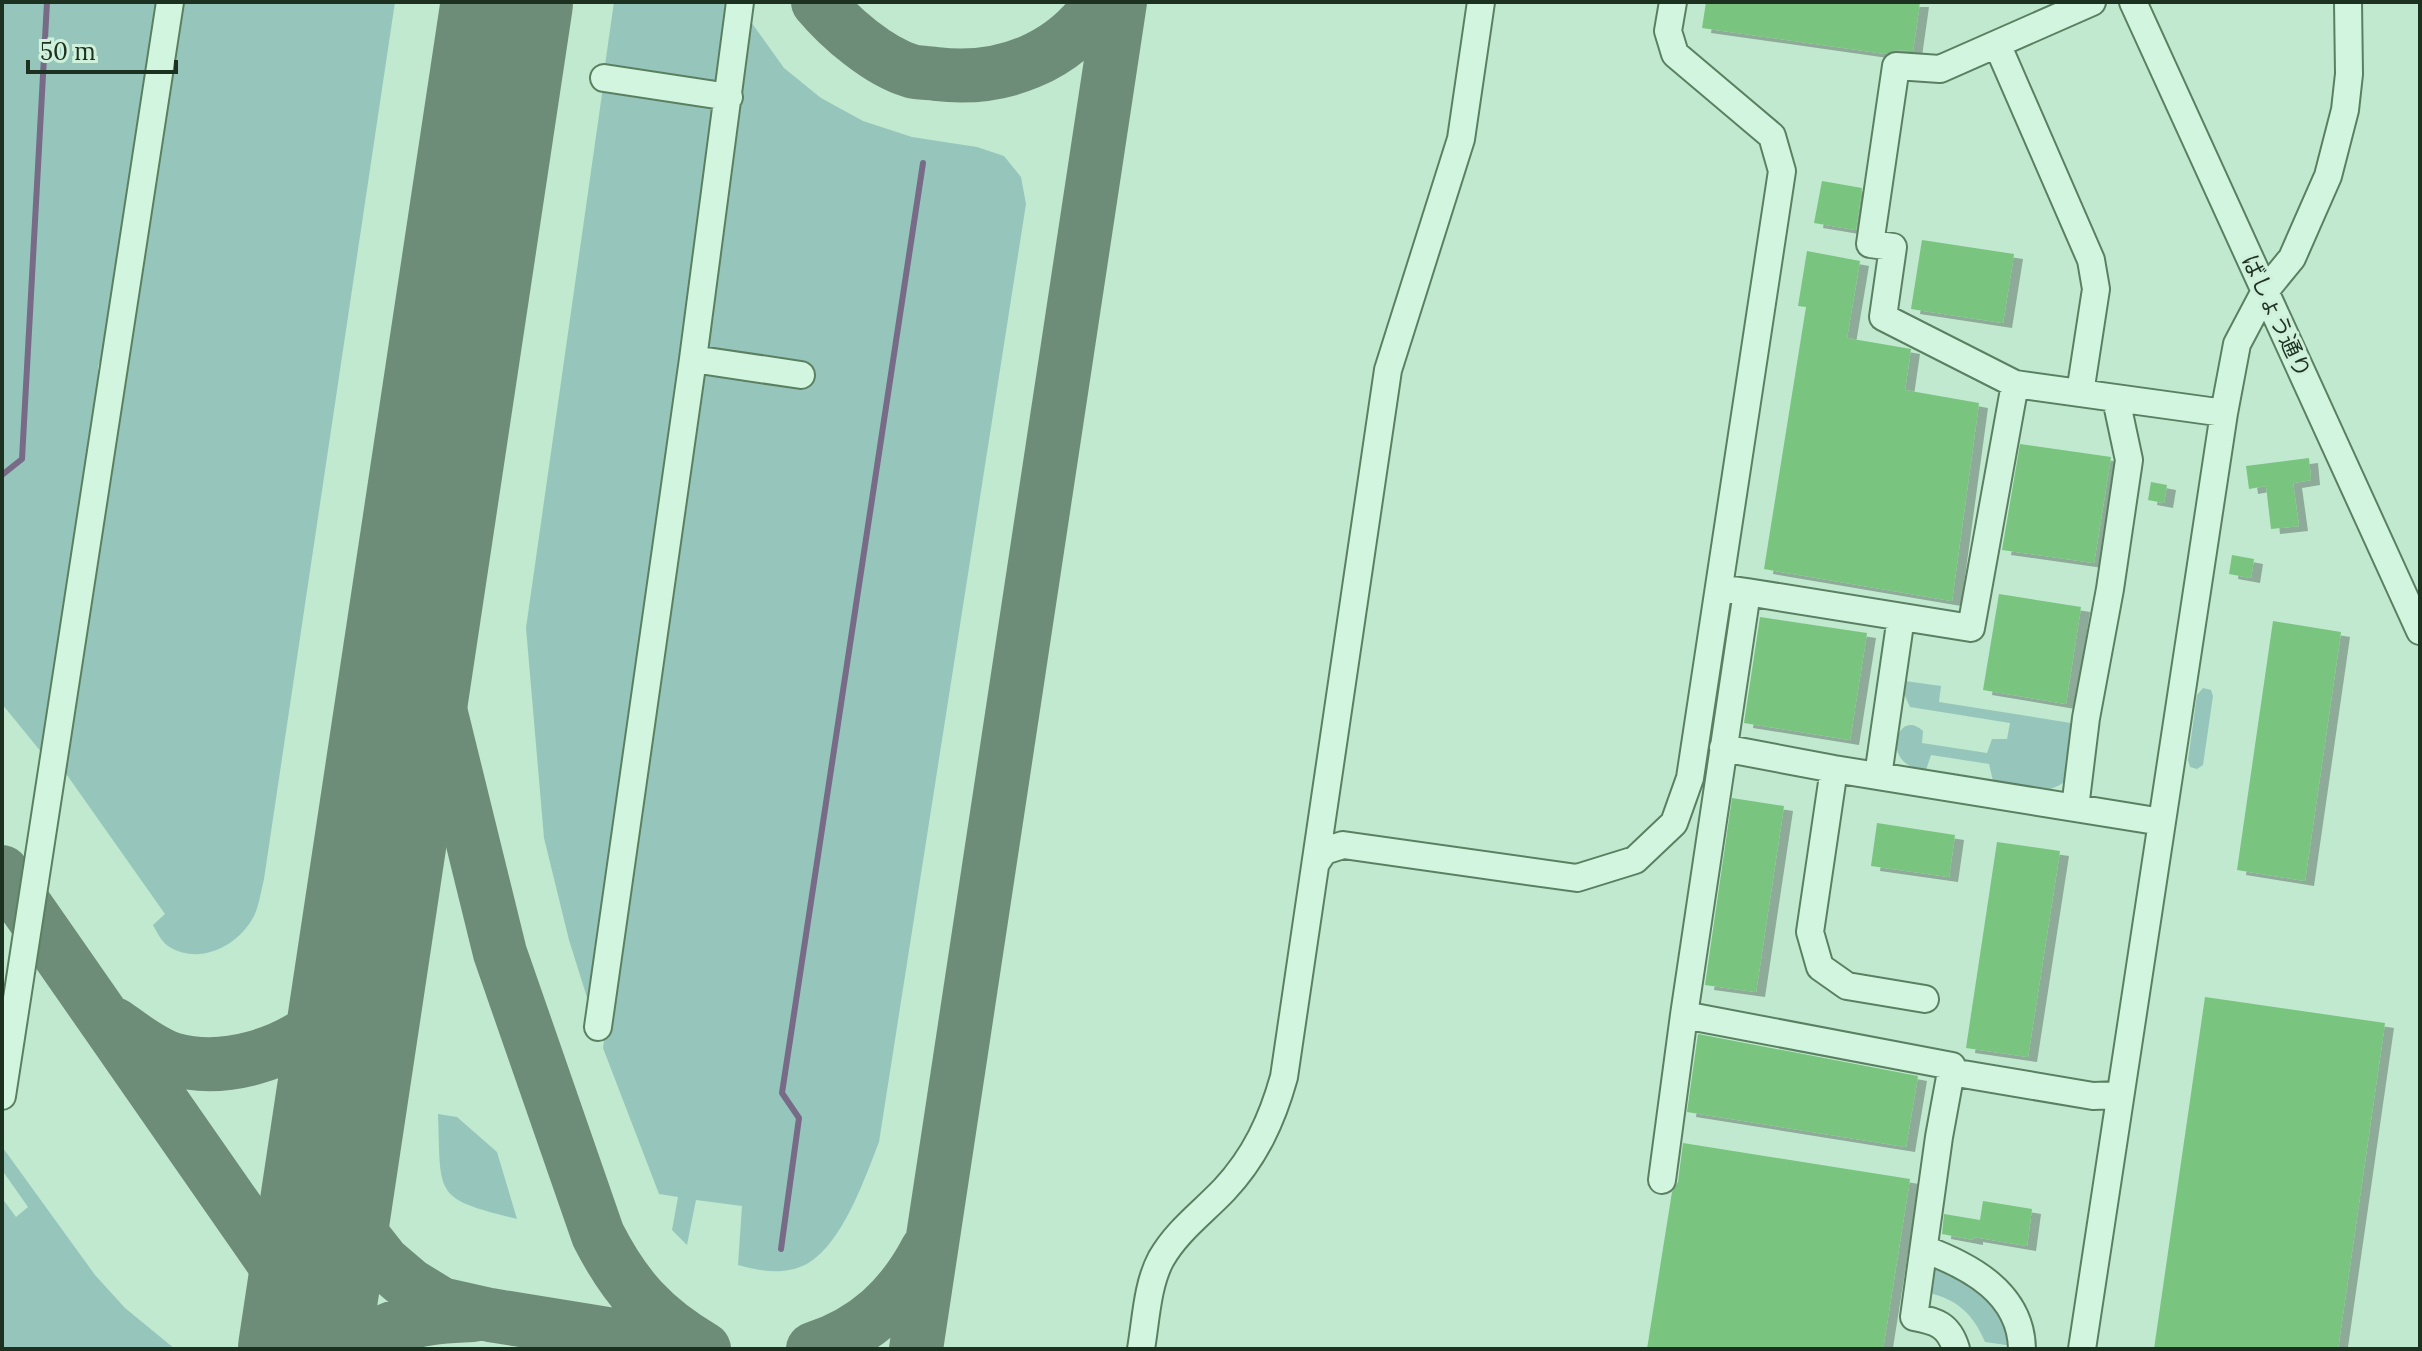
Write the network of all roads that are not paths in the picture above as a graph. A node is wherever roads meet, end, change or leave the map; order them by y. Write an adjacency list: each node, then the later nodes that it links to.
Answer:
1 (170, 2): 33 (lane)
2 (740, 2): 10 (lane)
3 (1481, 2): 27 (lane)
4 (1673, 2): 18 (lane)
5 (2092, 2): 8 (lane)
6 (2133, 2): 11 (lane, ばしょう通り)
7 (2348, 2): 11 (lane)
8 (1997, 44): 14 (lane); 15 (lane)
9 (604, 78): 10 (lane)
10 (729, 97): 12 (lane)
11 (2265, 291): 17 (lane); 21 (lane, ばしょう通り)
12 (693, 359): 13 (lane); 30 (lane)
13 (801, 375)
14 (2015, 384): 15 (lane); 20 (lane)
15 (2080, 393): 16 (lane)
16 (2116, 399): 17 (lane); 25 (lane)
17 (2224, 413): 26 (lane)
18 (1719, 588): 19 (lane); 27 (lane)
19 (1747, 592): 20 (lane); 22 (lane)
20 (1901, 617): 24 (lane)
21 (2420, 627)
22 (1723, 748): 23 (lane); 29 (lane)
23 (1834, 769): 24 (lane); 28 (lane)
24 (1878, 776): 25 (lane)
25 (2075, 808): 26 (lane)
26 (2162, 822): 32 (lane)
27 (1316, 863): 36 (lane)
28 (1925, 999)
29 (1684, 1015): 31 (lane); 34 (lane)
30 (598, 1027)
31 (1951, 1072): 32 (lane); 35 (lane)
32 (2120, 1095): 39 (lane)
33 (2, 1096)
34 (1662, 1180)
35 (1924, 1249): 37 (lane); 38 (lane)
36 (1141, 1349)
37 (1956, 1349)
38 (2022, 1349)
39 (2082, 1349)

